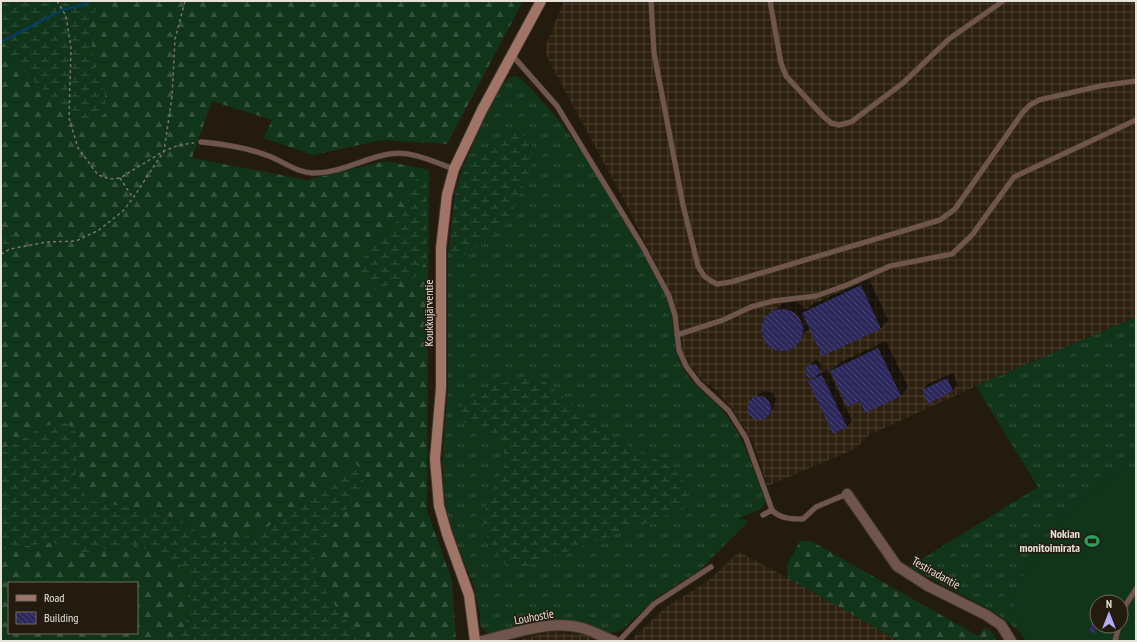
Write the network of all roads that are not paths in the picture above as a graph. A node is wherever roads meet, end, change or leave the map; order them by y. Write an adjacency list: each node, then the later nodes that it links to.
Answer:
1 (541, 1): 5 (street, Koukkujärventie)
2 (651, 1): 6 (lane)
3 (770, 1): 4 (lane)
4 (1002, 1)
5 (512, 56): 9 (street, Koukkujärventie); 10 (lane)
6 (1136, 81)
7 (1136, 120): 10 (lane)
8 (201, 142): 9 (lane)
9 (454, 169): 17 (street, Koukkujärventie)
10 (677, 335): 12 (lane)
11 (846, 494): 12 (lane); 21 (street, Testiradantie)
12 (772, 510): 13 (lane)
13 (763, 515)
14 (711, 566): 20 (lane)
15 (1136, 589): 16 (lane)
16 (1129, 600)
17 (475, 641)
18 (482, 641): 19 (street, Louhostie)
19 (614, 641)
20 (618, 641)
21 (1011, 641)

